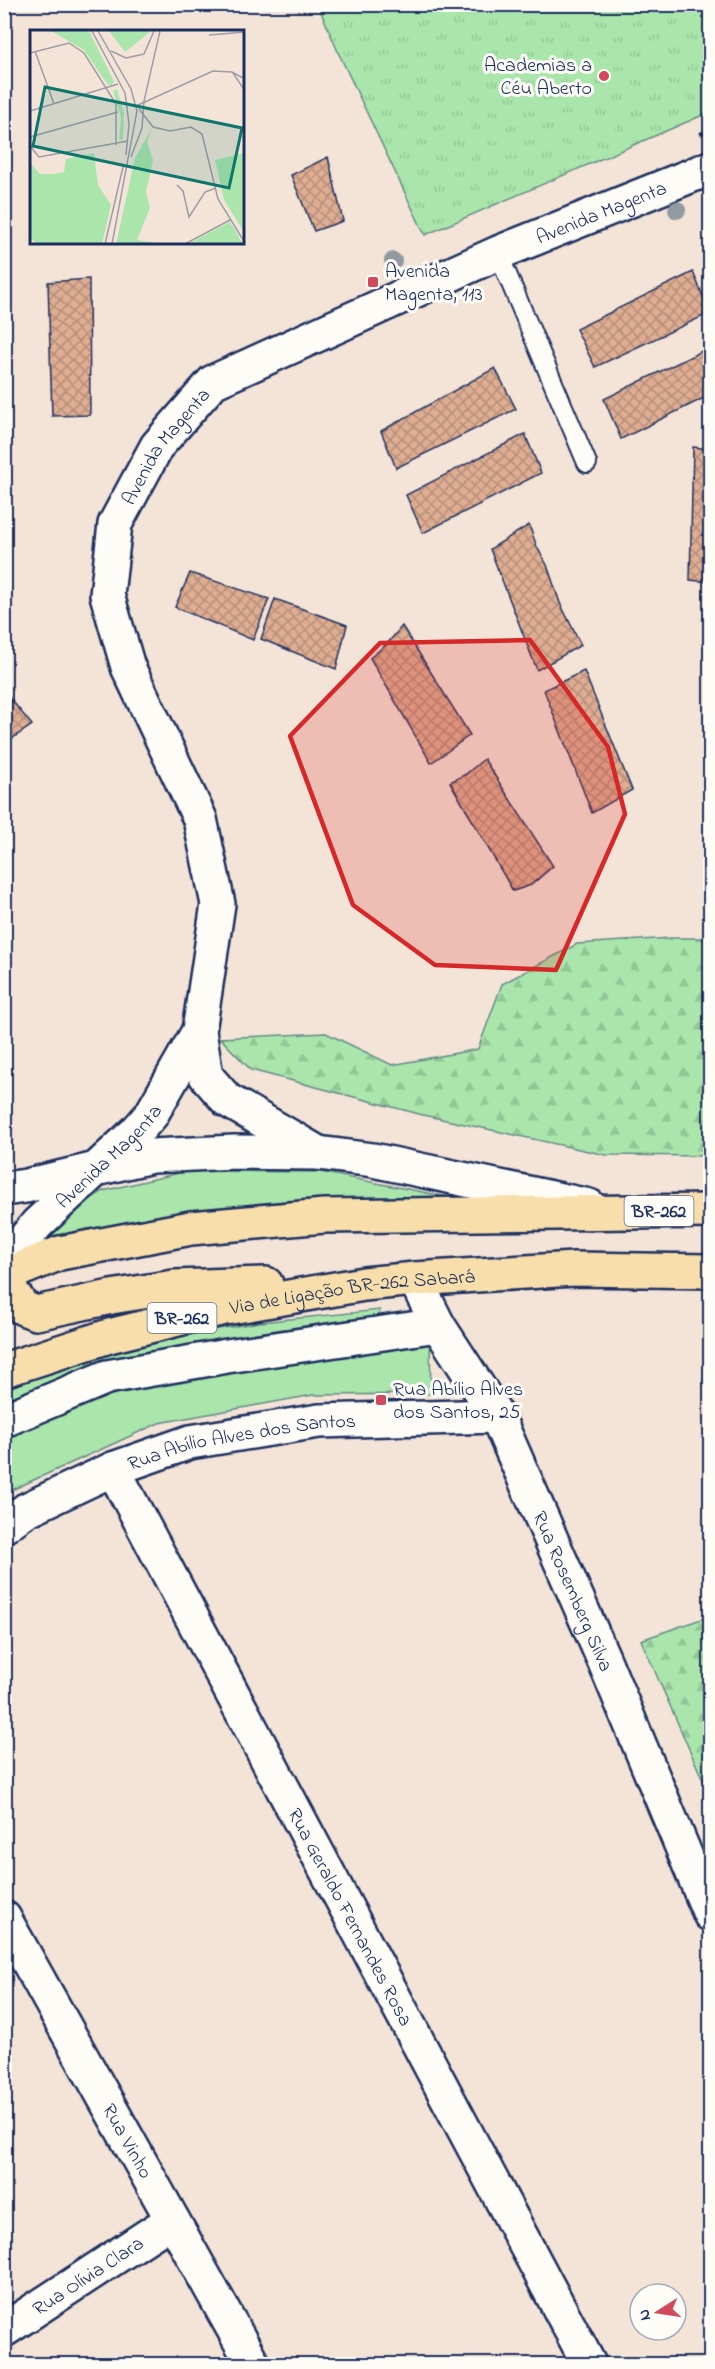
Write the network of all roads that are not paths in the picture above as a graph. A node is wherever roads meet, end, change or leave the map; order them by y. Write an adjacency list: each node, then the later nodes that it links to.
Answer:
1 (711, 168): 2 (street, Avenida Magenta)
2 (498, 253): 3 (lane); 4 (street, Avenida Magenta)
3 (587, 463)
4 (199, 1031): 5 (street, Avenida Magenta); 6 (street, Avenida Magenta)
5 (318, 1153): 6 (street); 8 (street)
6 (96, 1169): 7 (street); 11 (street, Avenida Magenta)
7 (4, 1189)
8 (608, 1210): 9 (highway, BR-262); 11 (highway, BR-262)
9 (711, 1211)
10 (711, 1271): 12 (highway, Via de Ligação BR-262 Sabará / BR-262)
11 (4, 1277): 13 (highway)
12 (414, 1279): 13 (highway, Via de Ligação BR-262 Sabará / BR-262); 14 (street, Rua Rosemberg Silva)
13 (364, 1284): 15 (highway, Via de Ligação BR-262 Sabará / BR-262)
14 (438, 1324): 16 (street, Rua Rosemberg Silva); 17 (street)
15 (4, 1370)
16 (497, 1416): 18 (street, Rua Abílio Alves dos Santos); 20 (street, Rua Rosemberg Silva)
17 (4, 1420)
18 (113, 1469): 19 (street, Rua Abílio Alves dos Santos); 25 (street, Rua Geraldo Fernandes Rosa)
19 (4, 1526)
20 (711, 1914)
21 (4, 1918): 22 (street, Rua Vinho)
22 (172, 2220): 23 (street, Rua Olívia Clara); 24 (street, Rua Vinho)
23 (4, 2330)
24 (253, 2364)
25 (589, 2364)

